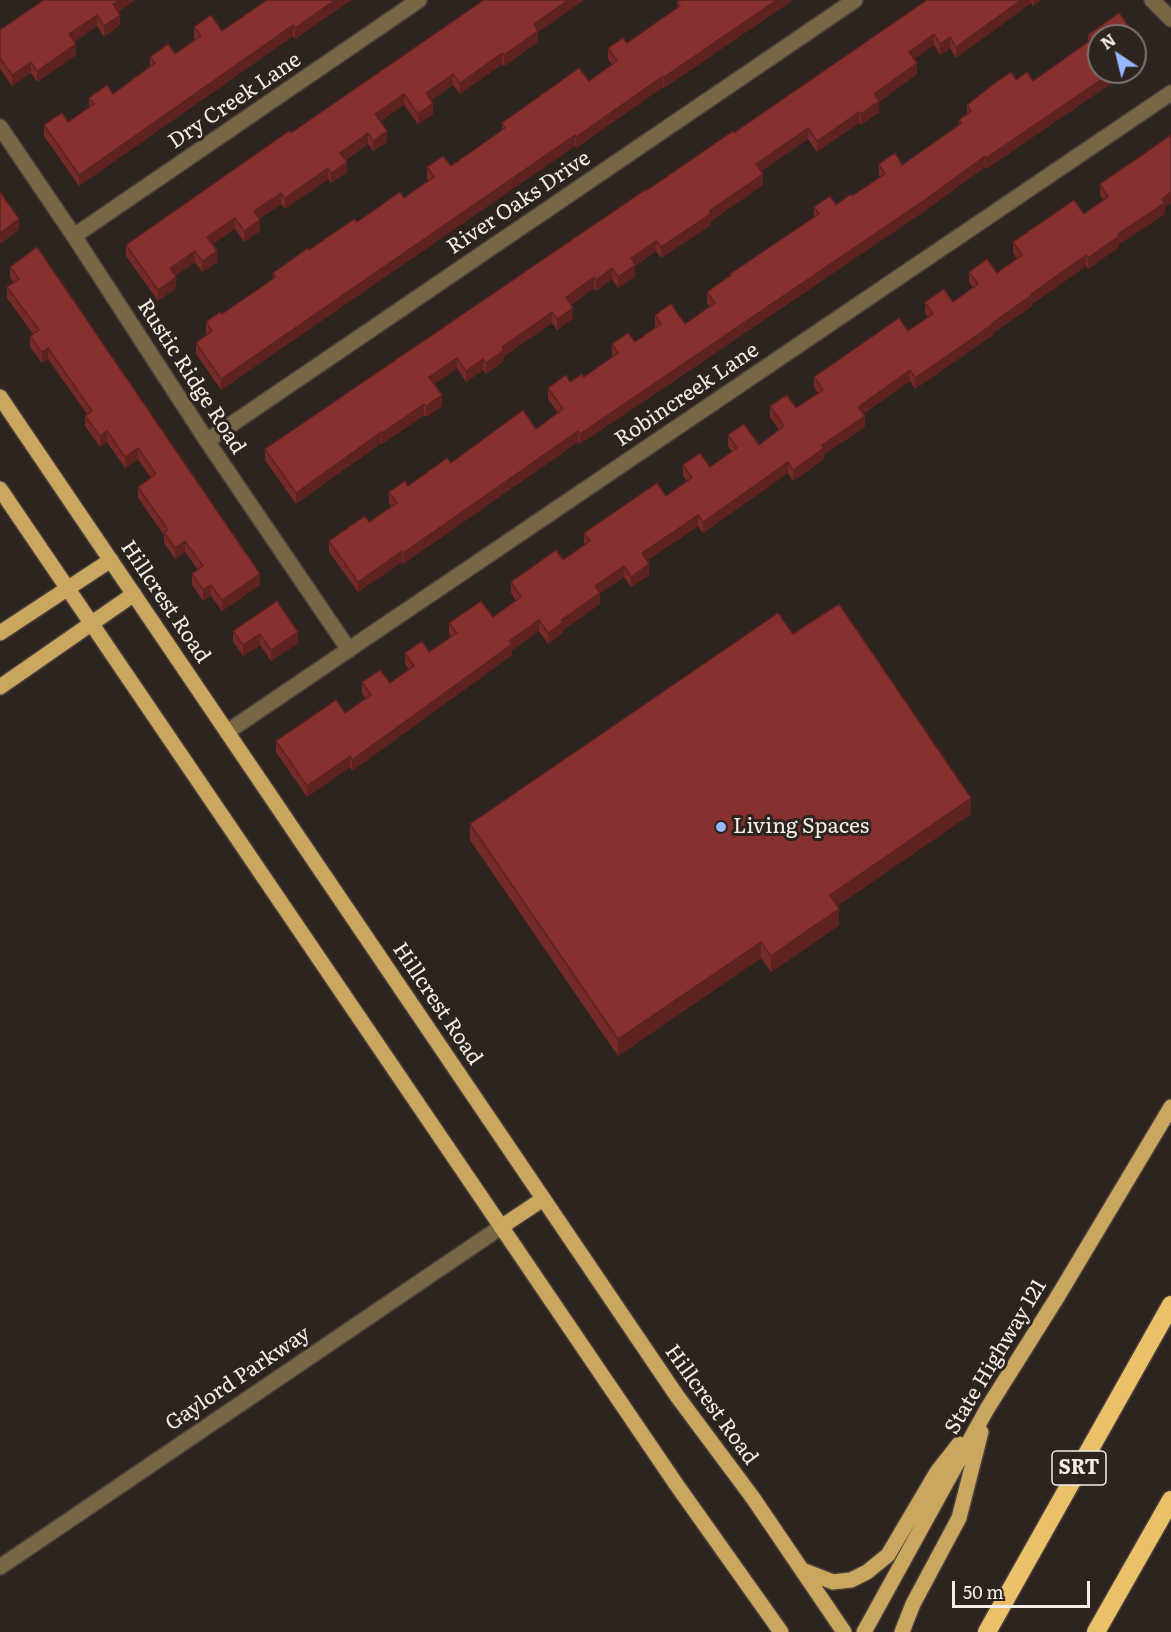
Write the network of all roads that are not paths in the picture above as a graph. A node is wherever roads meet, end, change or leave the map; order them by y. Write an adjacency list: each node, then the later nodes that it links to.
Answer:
1 (419, 0): 7 (street, Dry Creek Lane)
2 (855, 0): 9 (street, River Oaks Drive)
3 (1152, 0): 4 (street)
4 (1171, 19)
5 (1171, 93): 16 (street, Robincreek Lane)
6 (3, 137): 7 (street, Rustic Ridge Road)
7 (74, 236): 9 (street, Rustic Ridge Road)
8 (0, 397): 11 (main road, Hillcrest Road)
9 (207, 441): 16 (street, Rustic Ridge Road)
10 (0, 489): 12 (main road)
11 (111, 560): 12 (main road); 13 (main road, Hillcrest Road)
12 (67, 587): 14 (main road); 15 (main road)
13 (134, 594): 14 (main road); 18 (main road, Hillcrest Road)
14 (92, 624): 17 (main road); 21 (main road)
15 (0, 633)
16 (349, 650): 18 (street, Robincreek Lane)
17 (0, 687)
18 (227, 732): 20 (main road, Hillcrest Road)
19 (1171, 1107): 23 (main road, State Highway 121)
20 (543, 1199): 21 (main road); 26 (main road, Hillcrest Road)
21 (501, 1227): 25 (street, Gaylord Parkway); 27 (main road)
22 (1171, 1305): 31 (highway, SRT)
23 (987, 1409): 26 (main road); 29 (main road, State Highway 121); 30 (main road)
24 (1171, 1500): 32 (highway)
25 (0, 1567)
26 (801, 1570): 28 (main road, Hillcrest Road)
27 (781, 1632)
28 (844, 1632)
29 (864, 1632)
30 (902, 1632)
31 (987, 1632)
32 (1096, 1632)

